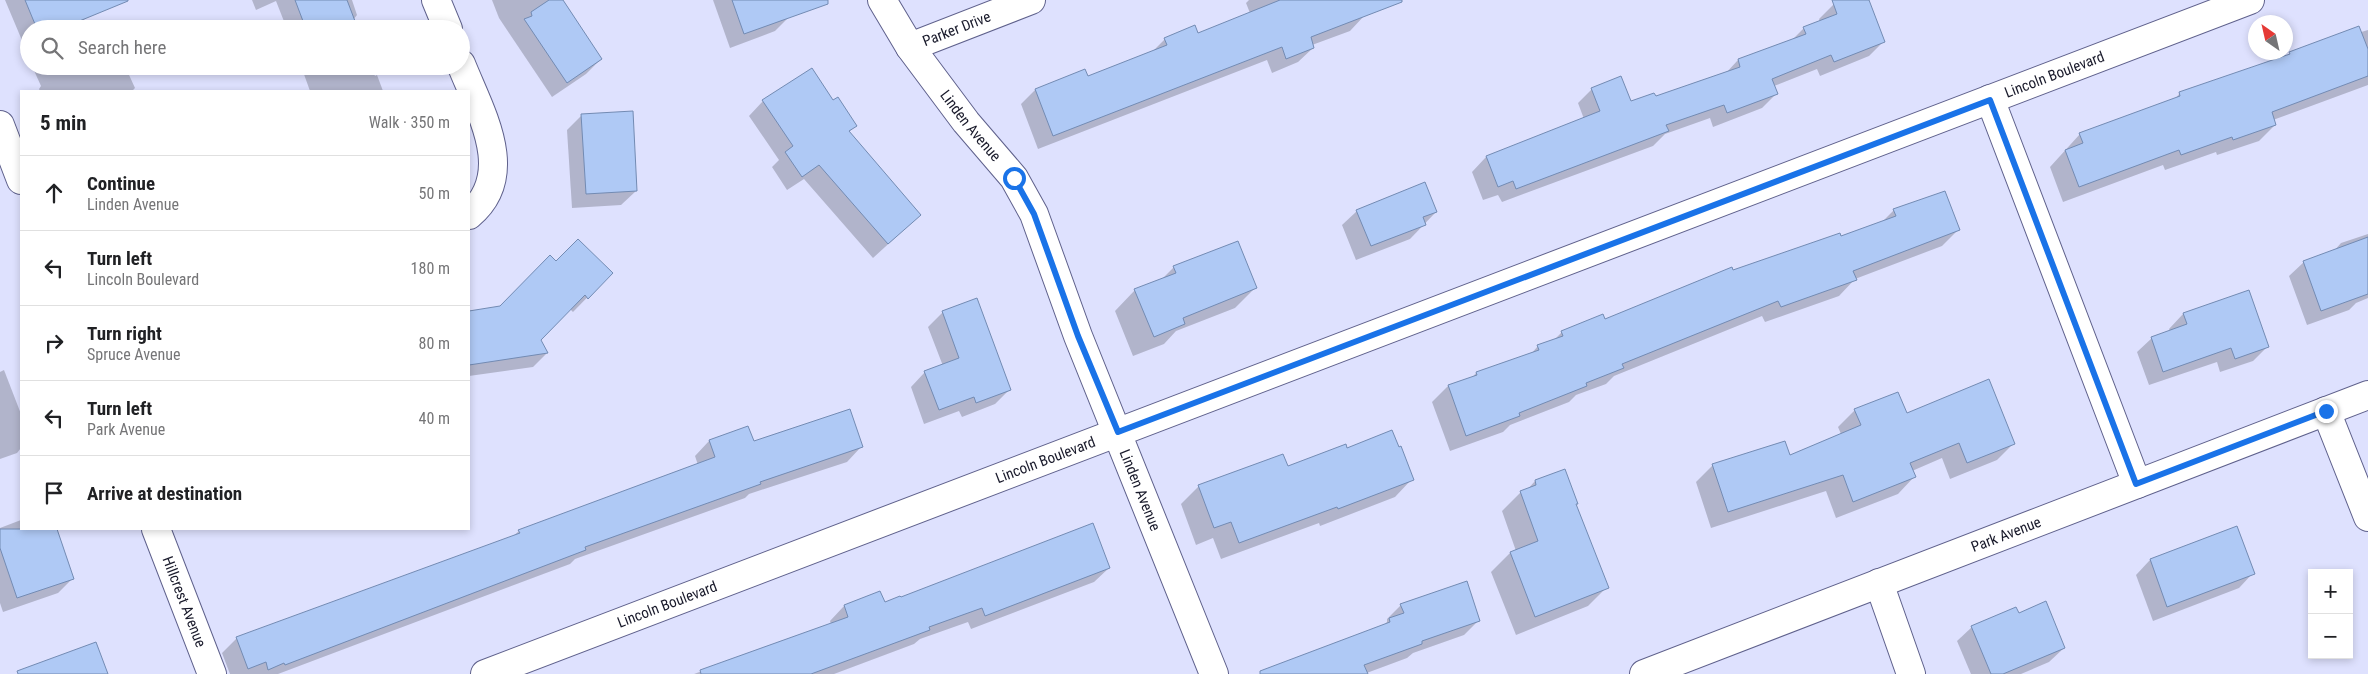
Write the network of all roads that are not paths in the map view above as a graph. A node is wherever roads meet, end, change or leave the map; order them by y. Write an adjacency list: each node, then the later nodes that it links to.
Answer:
1 (436, 0): 5 (street)
2 (882, 0): 6 (street, Linden Avenue)
3 (1031, 0): 6 (street, Parker Drive)
4 (2250, 0): 8 (street, Lincoln Boulevard)
5 (444, 20)
6 (910, 47): 14 (street, Linden Avenue)
7 (465, 75): 11 (street)
8 (1990, 100): 14 (street, Lincoln Boulevard); 15 (street)
9 (0, 125): 10 (street)
10 (20, 176)
11 (470, 214)
12 (2368, 395): 13 (street, Park Avenue)
13 (2326, 411): 15 (street, Park Avenue); 16 (street)
14 (1118, 432): 20 (street, Lincoln Boulevard); 21 (street, Linden Avenue)
15 (2136, 484): 18 (street, Park Avenue)
16 (2368, 517)
17 (156, 530): 19 (street, Hillcrest Avenue)
18 (1879, 583): 22 (street, Park Avenue); 23 (street)
19 (212, 674)
20 (485, 674)
21 (1214, 674)
22 (1644, 674)
23 (1911, 674)

